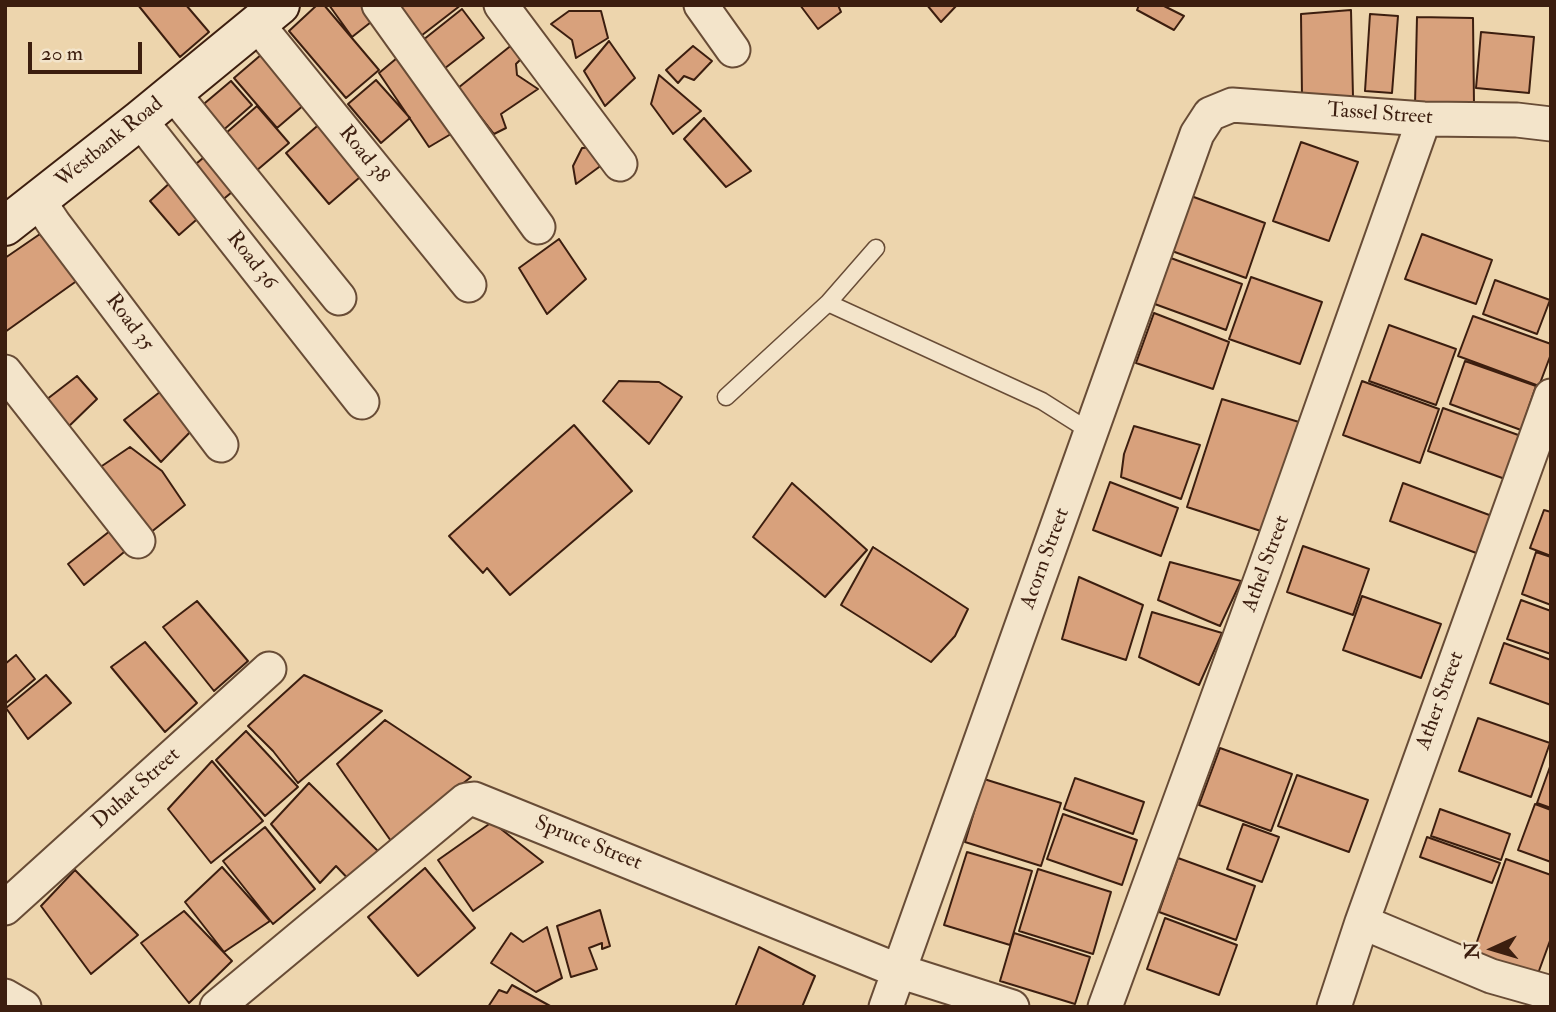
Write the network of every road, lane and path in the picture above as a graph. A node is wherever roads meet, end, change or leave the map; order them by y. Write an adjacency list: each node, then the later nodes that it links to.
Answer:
1 (379, 5): 14 (street)
2 (501, 5): 11 (street)
3 (701, 5): 5 (street)
4 (268, 15): 6 (street, Westbank Road); 16 (street, Road 38)
5 (733, 50)
6 (173, 93): 9 (street, Westbank Road); 17 (street)
7 (1210, 114): 8 (street, Tassel Street); 23 (street, Acorn Street)
8 (1424, 119): 10 (street, Tassel Street); 36 (street, Athel Street)
9 (140, 120): 12 (street, Westbank Road); 22 (street, Road 36)
10 (1551, 124)
11 (620, 164)
12 (38, 200): 13 (street, Westbank Road); 24 (street, Road 35)
13 (5, 226)
14 (538, 227)
15 (876, 248): 18 (lane)
16 (469, 285)
17 (339, 298)
18 (828, 303): 21 (lane); 23 (lane)
19 (5, 372): 25 (street)
20 (1551, 396): 28 (street, Ather Street)
21 (726, 397)
22 (362, 402)
23 (1091, 432): 29 (street, Acorn Street)
24 (221, 445)
25 (138, 541)
26 (269, 669): 27 (street, Duhat Street)
27 (5, 908)
28 (1362, 922): 30 (street); 37 (street, Ather Street)
29 (899, 971): 33 (street, Spruce Street); 34 (street, Acorn Street); 35 (street, Spruce Street)
30 (1551, 993)
31 (5, 996): 32 (street)
32 (24, 1007)
33 (217, 1007)
34 (886, 1007)
35 (1012, 1007)
36 (1105, 1007)
37 (1334, 1007)

